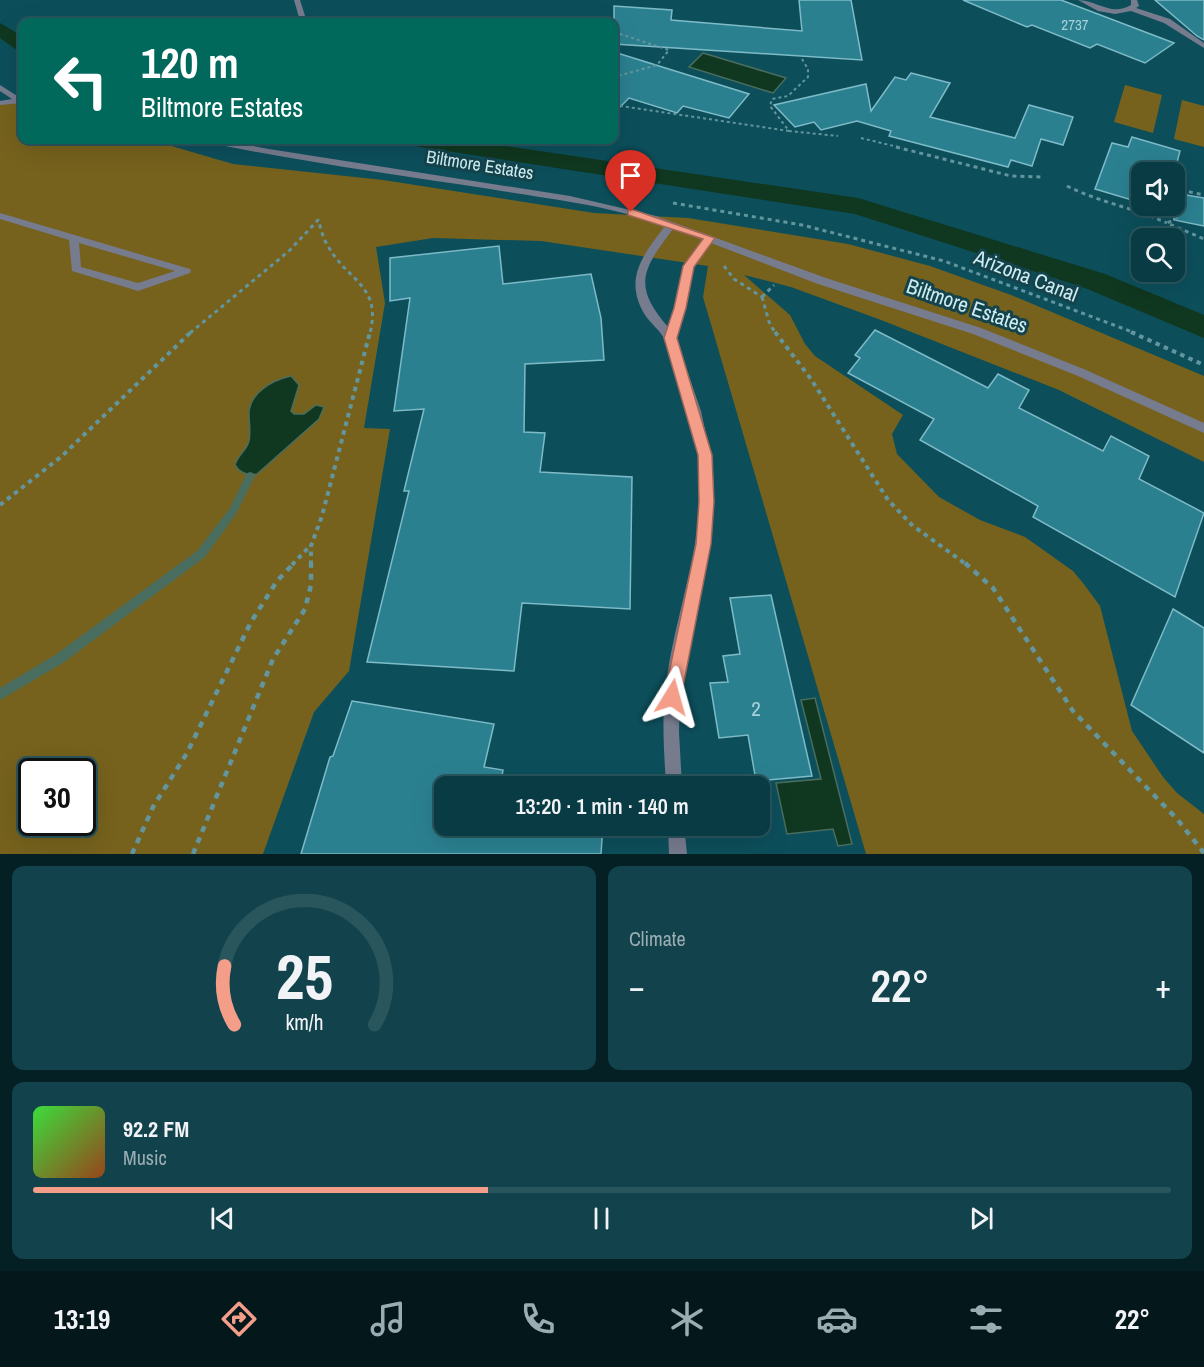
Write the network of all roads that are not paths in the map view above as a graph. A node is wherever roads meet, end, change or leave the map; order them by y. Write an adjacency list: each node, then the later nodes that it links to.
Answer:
1 (297, 0): 5 (street)
2 (1081, 0): 4 (street)
3 (1134, 0): 4 (street)
4 (1131, 9): 6 (street)
5 (303, 18)
6 (1204, 46)
7 (0, 87): 8 (street)
8 (18, 99)
9 (18, 101): 10 (street)
10 (0, 103)
11 (230, 144): 13 (street, Biltmore Estates)
12 (0, 216): 14 (street)
13 (671, 225): 15 (street, Biltmore Estates); 16 (street)
14 (74, 238): 14 (street)
15 (710, 238): 16 (street); 17 (street, Biltmore Estates)
16 (670, 338): 18 (street)
17 (1204, 428)
18 (673, 776)
19 (677, 836): 20 (street)
20 (678, 854)

